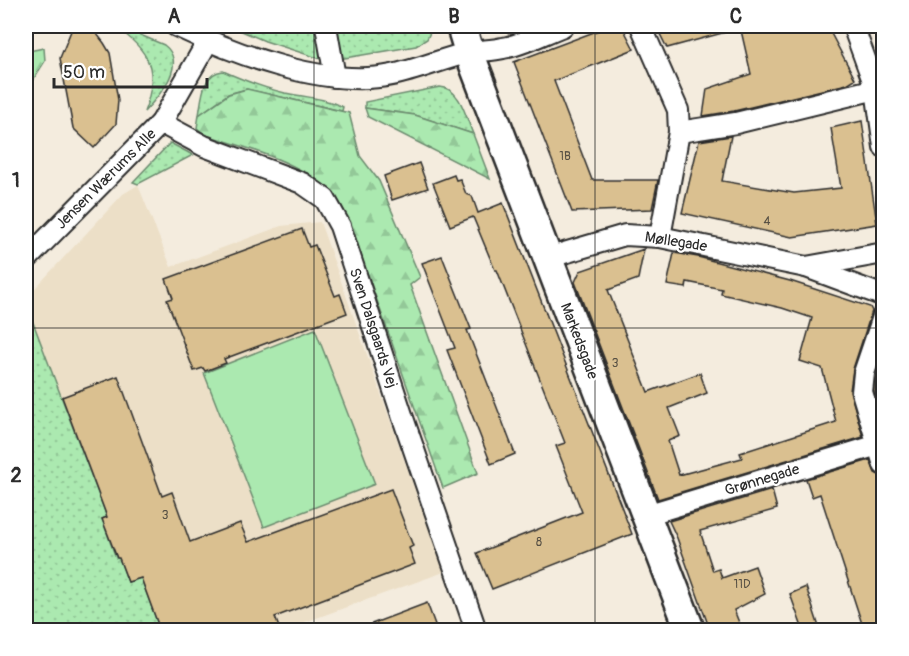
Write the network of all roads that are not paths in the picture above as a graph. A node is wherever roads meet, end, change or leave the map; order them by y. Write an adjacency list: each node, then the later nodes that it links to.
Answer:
1 (176, 26): 7 (street)
2 (326, 26): 8 (street)
3 (563, 26): 6 (street)
4 (641, 26): 11 (street)
5 (853, 26): 9 (street)
6 (465, 39): 8 (street); 15 (main road, Markedsgade)
7 (208, 41): 8 (street); 10 (street, Jensen Wærums Alle)
8 (335, 77)
9 (876, 89): 11 (street); 12 (street)
10 (161, 123): 16 (street, Jensen Wærums Alle); 23 (street, Sven Dalsgaards Vej)
11 (679, 132): 13 (street)
12 (884, 147)
13 (660, 237): 15 (street, Møllegade); 17 (street, Møllegade)
14 (884, 253): 17 (street, Møllegade)
15 (547, 258): 22 (main road, Markedsgade)
16 (26, 260)
17 (806, 267): 18 (street, Møllegade)
18 (884, 296)
19 (884, 314): 20 (street)
20 (878, 446): 21 (street); 22 (street, Grønnegade)
21 (884, 465)
22 (646, 515): 24 (main road, Markedsgade)
23 (476, 630)
24 (690, 630)

